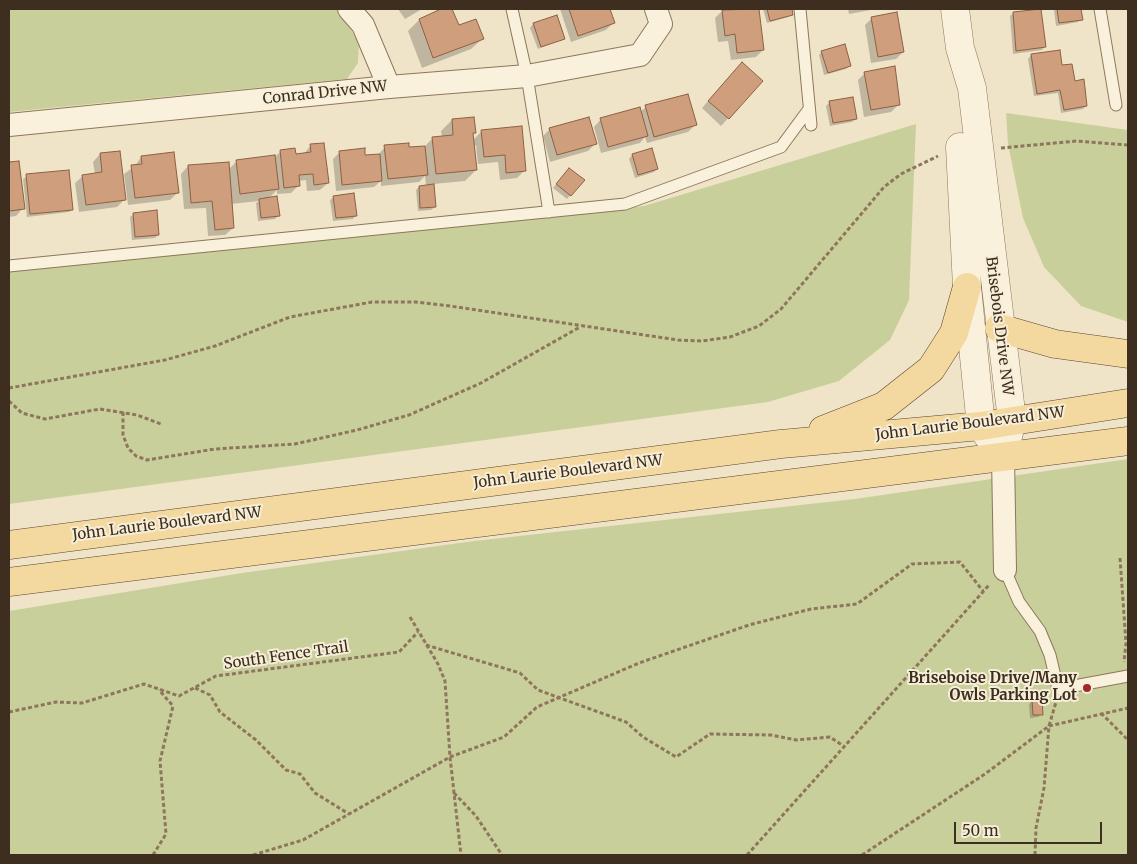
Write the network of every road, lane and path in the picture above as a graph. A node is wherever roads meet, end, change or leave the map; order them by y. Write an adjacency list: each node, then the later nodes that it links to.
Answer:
1 (349, 9): 9 (street)
2 (512, 9): 8 (lane)
3 (656, 9): 8 (street, Conrad Drive NW)
4 (800, 9): 11 (lane)
5 (954, 9): 7 (street, Brisebois Drive NW)
6 (1100, 9): 10 (lane)
7 (960, 48): 19 (street, Brisebois Drive NW); 21 (street, Brisebois Drive NW)
8 (527, 76): 9 (street, Conrad Drive NW); 17 (lane)
9 (388, 87): 12 (street, Conrad Drive NW)
10 (1116, 105)
11 (810, 108): 13 (lane); 17 (lane)
12 (9, 125)
13 (811, 125)
14 (1128, 145): 15 (path)
15 (1003, 148)
16 (938, 156): 20 (path)
17 (549, 212): 18 (lane)
18 (9, 266)
19 (967, 287): 29 (street, Brisebois Drive NW); 31 (main road)
20 (581, 327): 23 (path); 26 (path)
21 (999, 328): 22 (main road); 27 (street, Brisebois Drive NW)
22 (1128, 354)
23 (9, 388)
24 (9, 401): 26 (path)
25 (1128, 403): 27 (main road, John Laurie Boulevard NW)
26 (123, 412): 28 (path)
27 (1012, 420): 29 (main road, John Laurie Boulevard NW); 32 (street, Brisebois Drive NW)
28 (161, 424)
29 (981, 426): 31 (main road, John Laurie Boulevard NW); 32 (street, Brisebois Drive NW)
30 (1128, 441): 32 (main road)
31 (781, 444): 33 (main road, John Laurie Boulevard NW)
32 (1003, 457): 35 (street); 36 (main road)
33 (9, 545)
34 (1120, 558): 42 (path)
35 (1005, 570): 45 (lane)
36 (9, 582)
37 (983, 590): 46 (path)
38 (976, 597): 52 (path)
39 (410, 617): 40 (path)
40 (418, 632): 41 (path); 43 (path, South Fence Trail)
41 (426, 646): 46 (path); 53 (path)
42 (1125, 677): 45 (lane)
43 (194, 688): 44 (path, South Fence Trail); 55 (path)
44 (158, 689): 48 (path, South Fence Trail); 56 (path)
45 (1058, 689): 50 (path)
46 (559, 698): 52 (path); 53 (path)
47 (1128, 708): 49 (path)
48 (9, 712)
49 (1102, 713): 50 (path); 51 (path)
50 (1049, 726): 61 (path); 62 (path)
51 (1128, 740)
52 (845, 747): 60 (path)
53 (450, 757): 54 (path); 55 (path)
54 (454, 793): 58 (path); 59 (path)
55 (349, 814): 57 (path)
56 (153, 855)
57 (253, 855)
58 (461, 855)
59 (502, 855)
60 (747, 855)
61 (862, 855)
62 (1035, 855)

